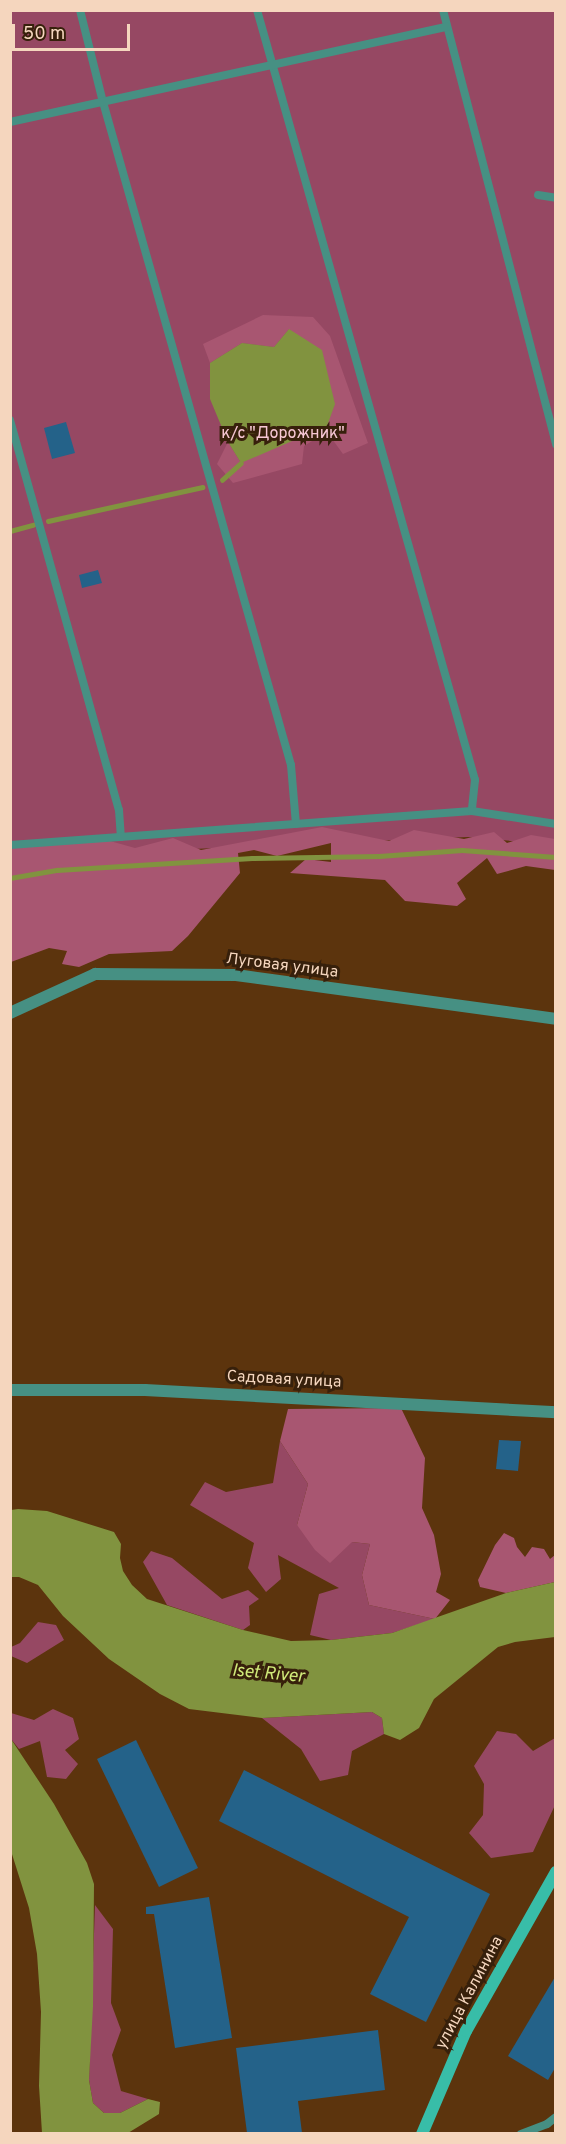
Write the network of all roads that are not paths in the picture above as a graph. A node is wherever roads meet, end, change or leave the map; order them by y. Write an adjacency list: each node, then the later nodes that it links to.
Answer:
1 (80, 10): 6 (lane)
2 (257, 10): 5 (lane)
3 (443, 10): 4 (lane)
4 (447, 27): 5 (lane); 11 (lane)
5 (272, 65): 6 (lane); 12 (lane)
6 (103, 102): 7 (lane); 13 (lane)
7 (10, 122)
8 (538, 195): 9 (lane)
9 (555, 198)
10 (10, 420): 15 (lane)
11 (555, 445)
12 (472, 811): 13 (lane); 14 (lane)
13 (296, 824): 15 (lane)
14 (555, 824)
15 (121, 837): 16 (lane)
16 (10, 845)
17 (10, 1013): 18 (street, Луговая улица)
18 (555, 1019)
19 (10, 1390): 20 (street, Садовая улица)
20 (555, 1412)
21 (555, 1872): 23 (main road, улица Калинина)
22 (555, 2116): 24 (lane)
23 (422, 2133)
24 (521, 2133)

